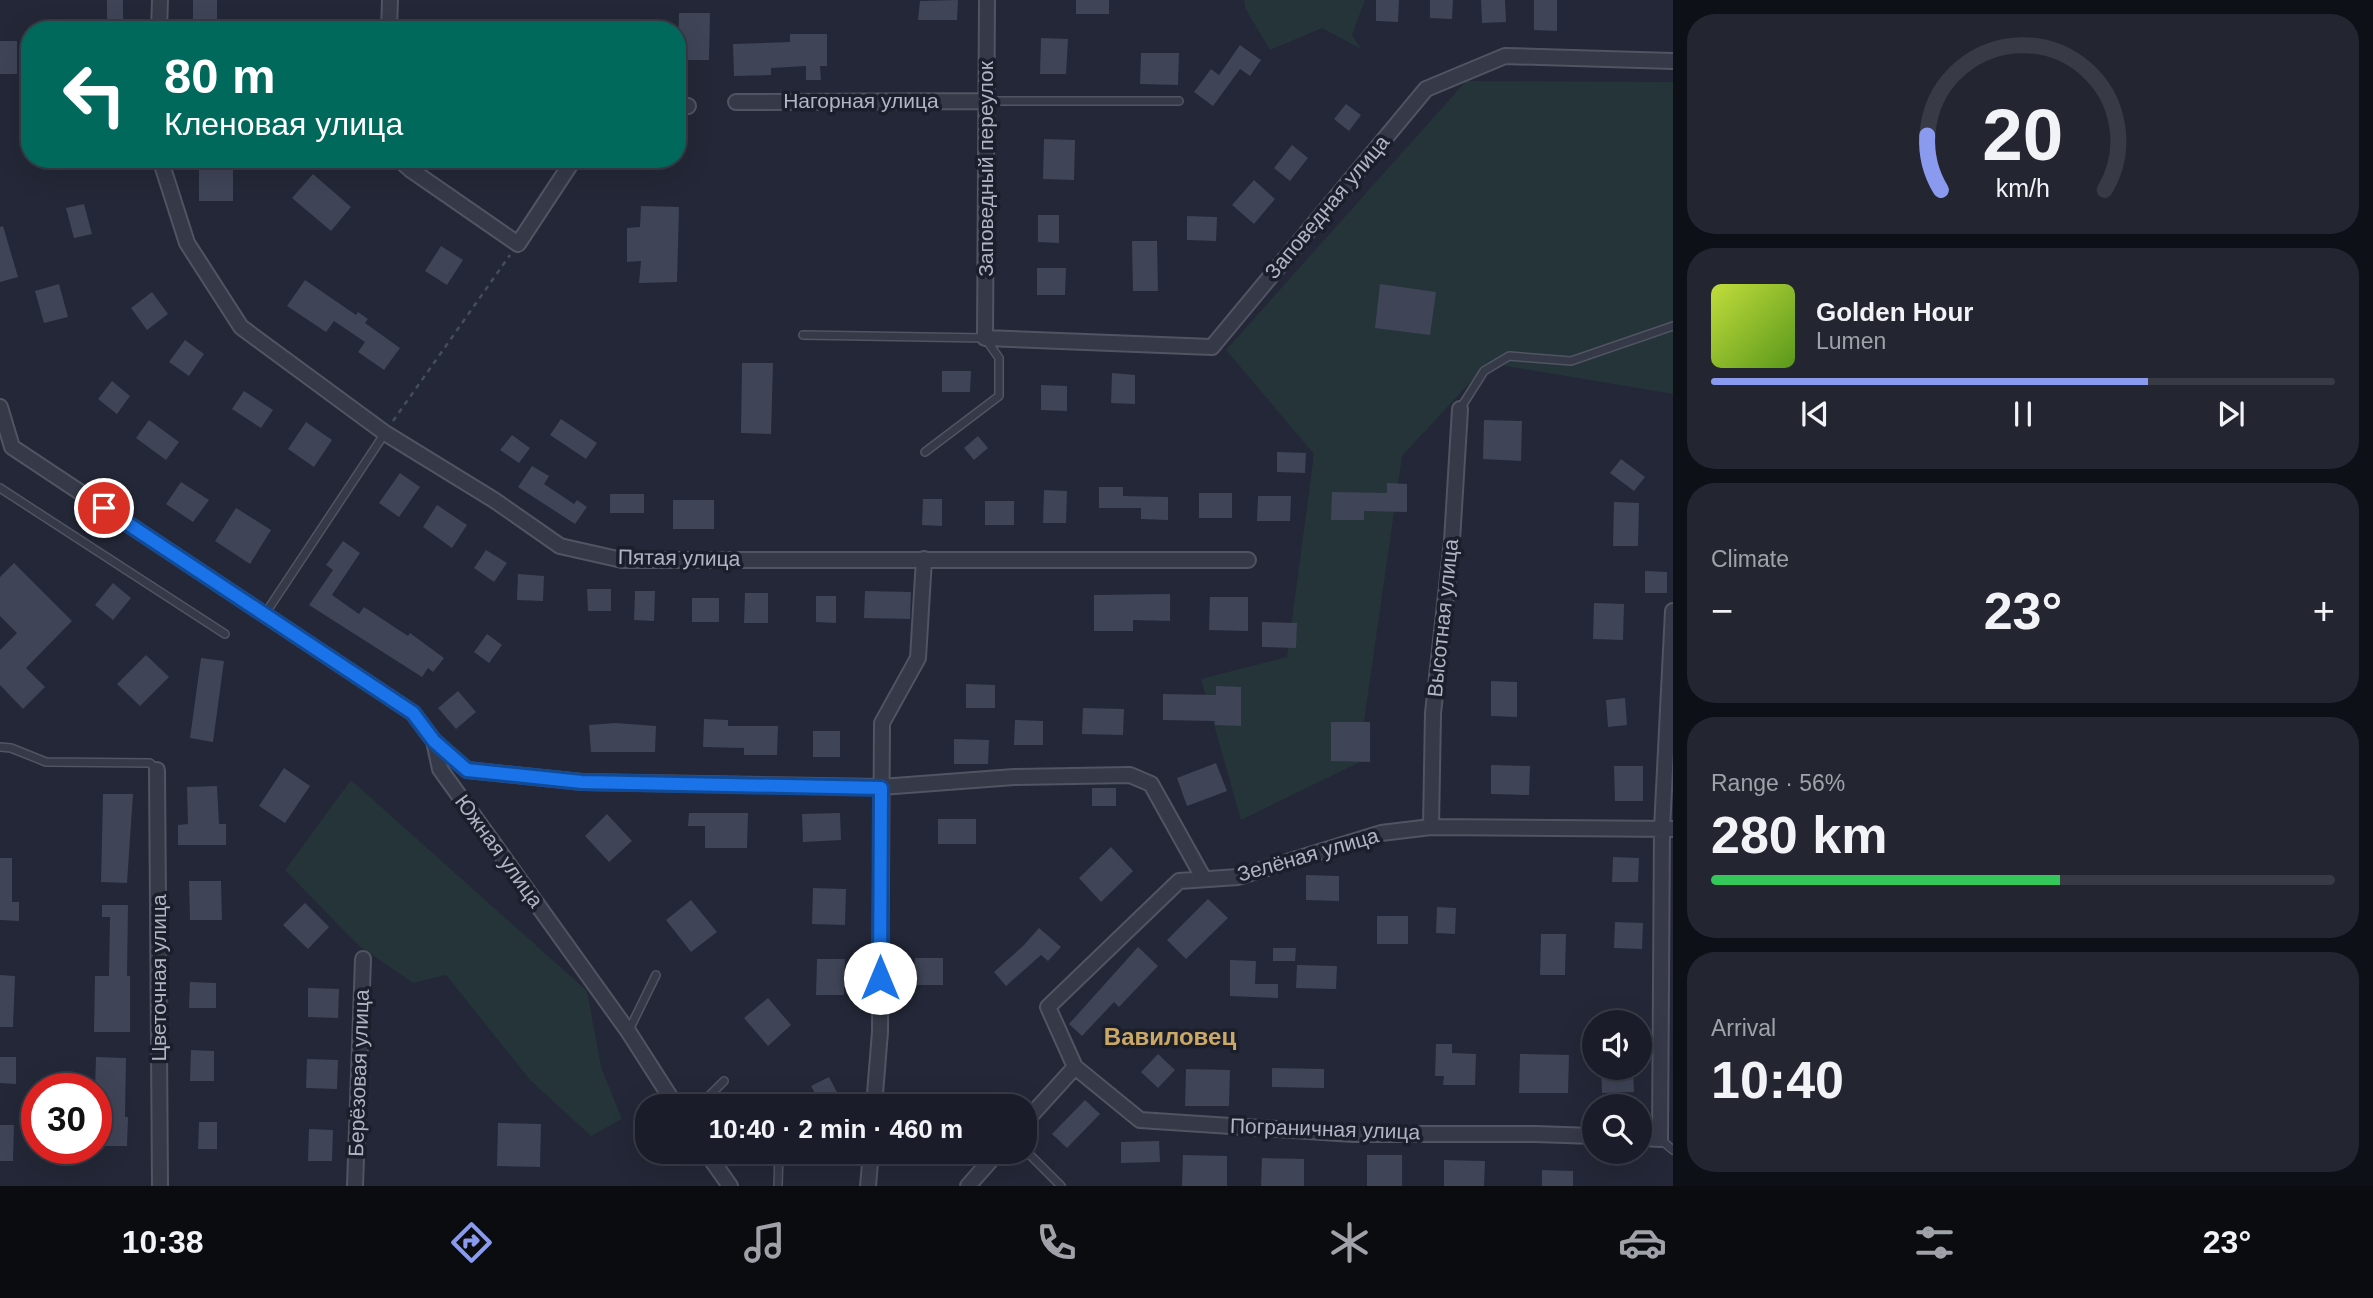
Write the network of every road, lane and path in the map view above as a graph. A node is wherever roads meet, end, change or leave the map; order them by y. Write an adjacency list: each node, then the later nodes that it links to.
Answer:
1 (160, 0): 4 (street)
2 (390, 0): 5 (street)
3 (987, 0): 7 (street, Заповедный переулок)
4 (159, 21)
5 (390, 21)
6 (1673, 61): 16 (street, Заповедная улица)
7 (986, 101): 8 (lane); 9 (street, Нагорная улица); 16 (street, Заповедный переулок)
8 (1179, 101)
9 (736, 102)
10 (163, 168): 19 (street, Пятая улица)
11 (409, 168): 13 (street)
12 (568, 168): 13 (street)
13 (518, 244): 19 (path)
14 (1673, 326): 18 (lane)
15 (803, 335): 16 (lane)
16 (985, 338): 21 (lane)
17 (0, 407): 20 (street, Южная улица)
18 (1460, 409): 32 (street, Высотная улица)
19 (385, 433): 23 (street, Пятая улица); 26 (lane)
20 (6, 448): 26 (street, Южная улица)
21 (925, 452)
22 (0, 488): 27 (lane)
23 (923, 559): 24 (street, Пятая улица); 31 (street)
24 (1248, 560)
25 (1673, 611): 33 (street)
26 (265, 614): 28 (street, Южная улица)
27 (225, 634)
28 (434, 741): 31 (street); 37 (street, Южная улица)
29 (0, 747): 30 (lane)
30 (157, 770): 53 (street, Цветочная улица)
31 (881, 788): 34 (street); 42 (street)
32 (1432, 827): 33 (street, Зелёная улица); 34 (street, Зелёная улица)
33 (1668, 829): 46 (street)
34 (1204, 879): 38 (street, Зелёная улица)
35 (363, 959): 54 (street, Берёзовая улица)
36 (656, 975): 37 (lane)
37 (628, 1031): 40 (street, Южная улица)
38 (1075, 1067): 43 (street); 44 (street, Пограничная улица)
39 (724, 1081): 41 (lane)
40 (668, 1094)
41 (711, 1094)
42 (875, 1094)
43 (1037, 1109)
44 (1582, 1136)
45 (1652, 1139): 46 (street)
46 (1660, 1139): 47 (lane)
47 (1673, 1150)
48 (1037, 1163): 59 (lane)
49 (714, 1164): 55 (street)
50 (779, 1164): 56 (lane)
51 (870, 1164): 57 (street)
52 (987, 1164): 58 (street)
53 (160, 1186)
54 (355, 1186)
55 (730, 1186)
56 (778, 1186)
57 (868, 1186)
58 (968, 1186)
59 (1061, 1186)

